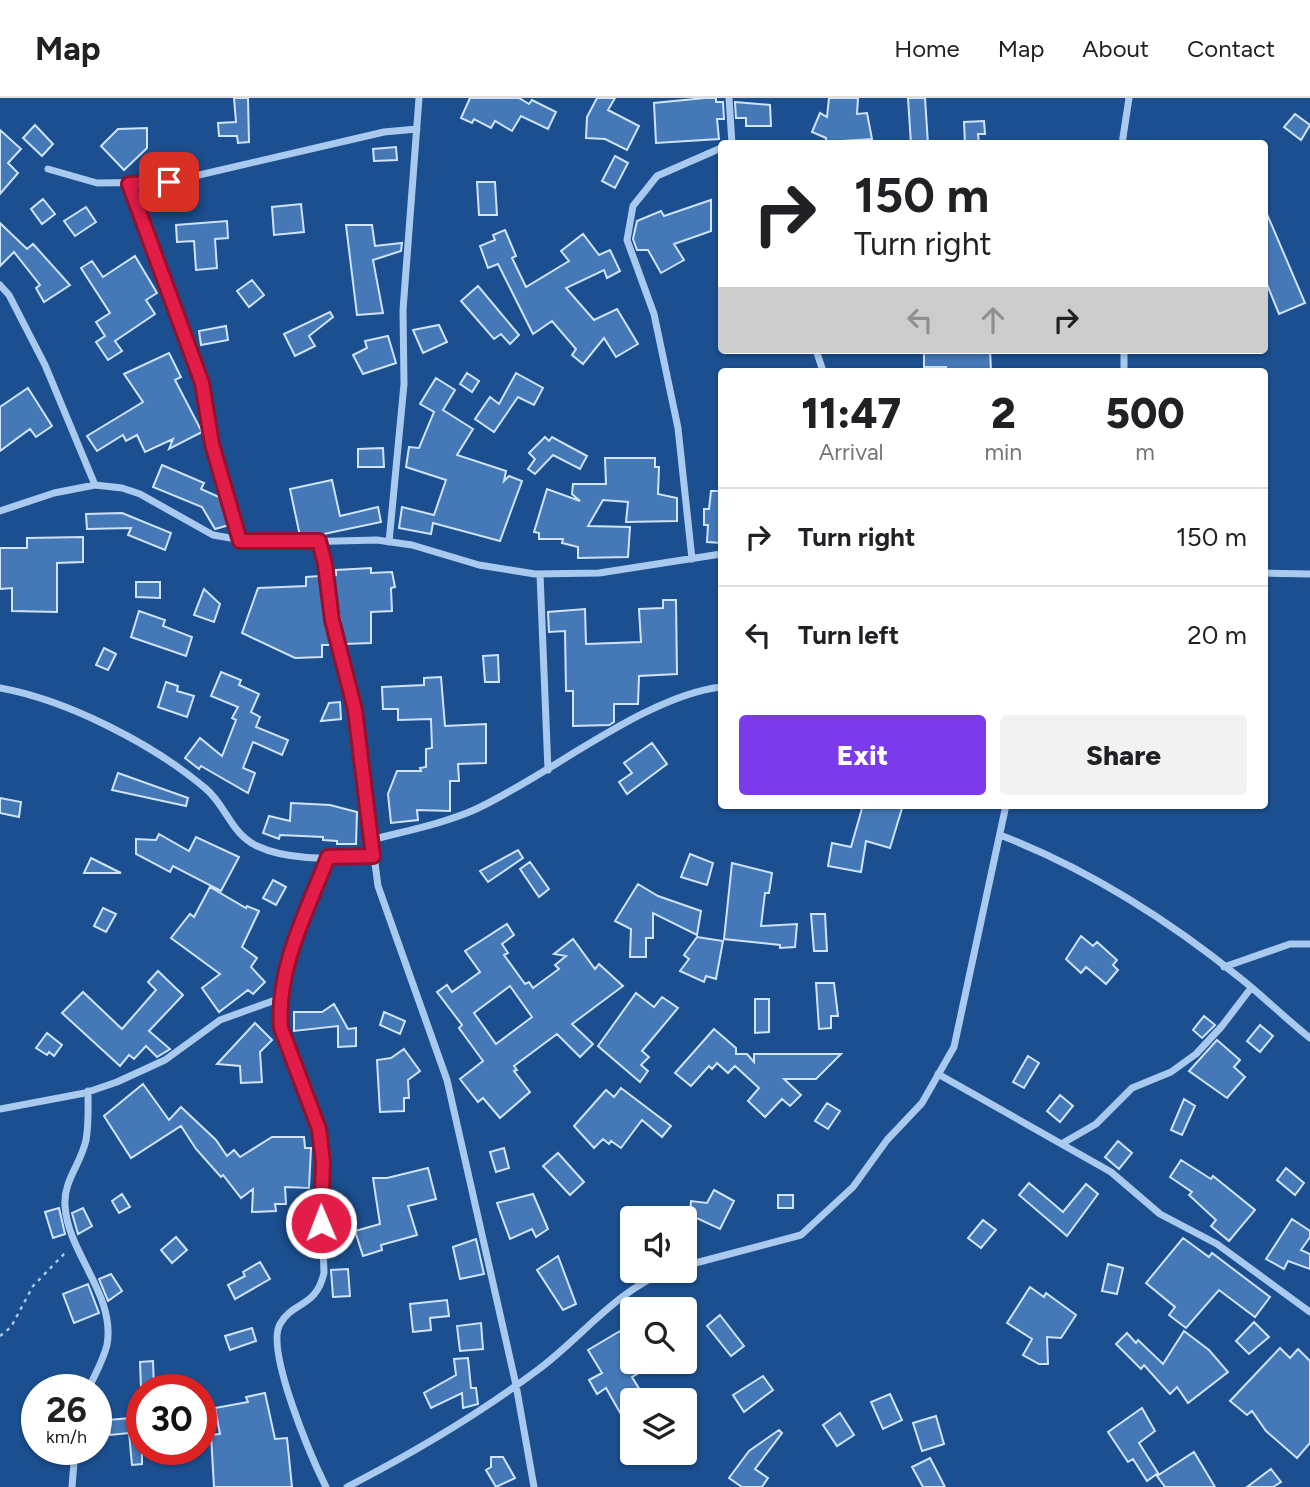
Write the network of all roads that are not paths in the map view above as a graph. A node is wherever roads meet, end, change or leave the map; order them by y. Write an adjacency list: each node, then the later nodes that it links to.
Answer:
1 (419, 98): 4 (street)
2 (729, 98): 5 (street)
3 (1129, 98): 6 (street)
4 (417, 129): 9 (street); 15 (street)
5 (732, 140)
6 (1123, 140)
7 (718, 149): 17 (street)
8 (48, 169): 9 (street)
9 (129, 184): 13 (street)
10 (0, 285): 11 (street)
11 (95, 485): 12 (street); 13 (street)
12 (0, 510)
13 (240, 541): 14 (street)
14 (319, 541): 15 (street); 26 (street)
15 (388, 542): 18 (street)
16 (718, 555): 17 (street)
17 (692, 559): 18 (street)
18 (540, 573): 23 (street)
19 (1268, 573): 20 (street)
20 (1310, 574)
21 (0, 688): 28 (street)
22 (718, 688): 23 (street)
23 (548, 770): 26 (street)
24 (1004, 809): 25 (street)
25 (1000, 835): 30 (street); 34 (street)
26 (371, 840): 27 (street)
27 (373, 856): 28 (street); 42 (street)
28 (328, 857): 32 (street)
29 (1310, 944): 30 (street)
30 (1224, 967): 31 (street)
31 (1251, 988): 33 (street); 37 (street)
32 (281, 998): 35 (street); 45 (street)
33 (1310, 1038)
34 (938, 1074): 37 (street); 38 (street)
35 (88, 1091): 36 (street); 41 (street)
36 (0, 1109)
37 (1063, 1143): 40 (street)
38 (697, 1263)
39 (640, 1283): 42 (street)
40 (1310, 1312)
41 (96, 1374)
42 (516, 1385): 46 (street); 47 (street)
43 (74, 1465): 44 (street)
44 (72, 1487)
45 (326, 1487)
46 (347, 1487)
47 (534, 1487)

